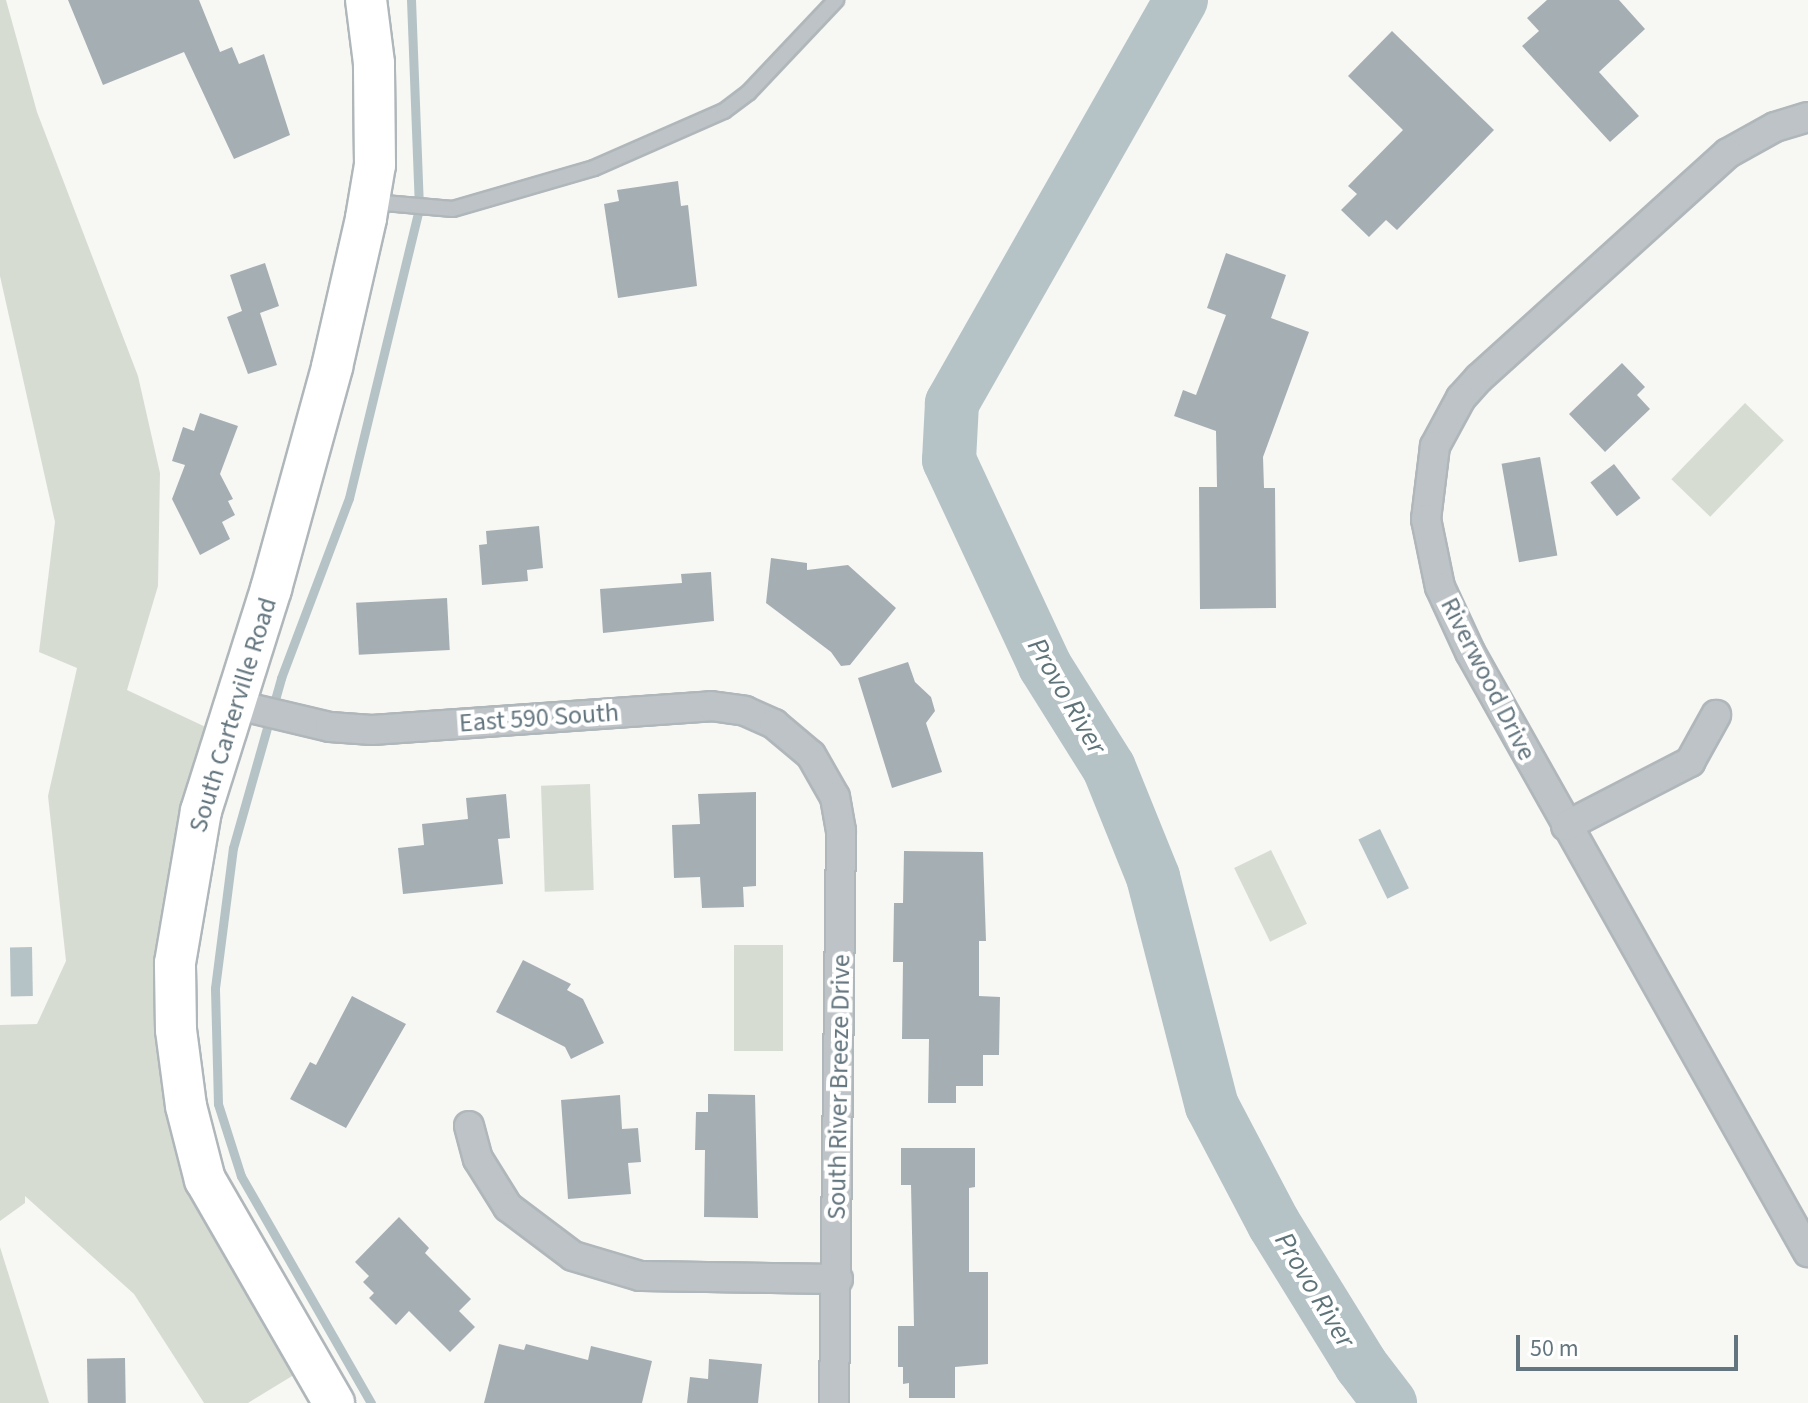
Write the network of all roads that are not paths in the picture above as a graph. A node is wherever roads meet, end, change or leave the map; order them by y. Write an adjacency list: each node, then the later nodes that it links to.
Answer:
1 (366, 0): 4 (street, South Carterville Road)
2 (836, 0): 4 (lane)
3 (1808, 117): 8 (street, Riverwood Drive)
4 (369, 201): 5 (street, South Carterville Road)
5 (233, 704): 7 (street, East 590 South); 12 (street, South Carterville Road)
6 (1716, 715): 8 (street)
7 (824, 774): 11 (street, South River Breeze Drive)
8 (1566, 826): 10 (street, Riverwood Drive)
9 (469, 1126): 11 (street)
10 (1808, 1252)
11 (838, 1279): 13 (street, South River Breeze Drive)
12 (334, 1403)
13 (834, 1403)

